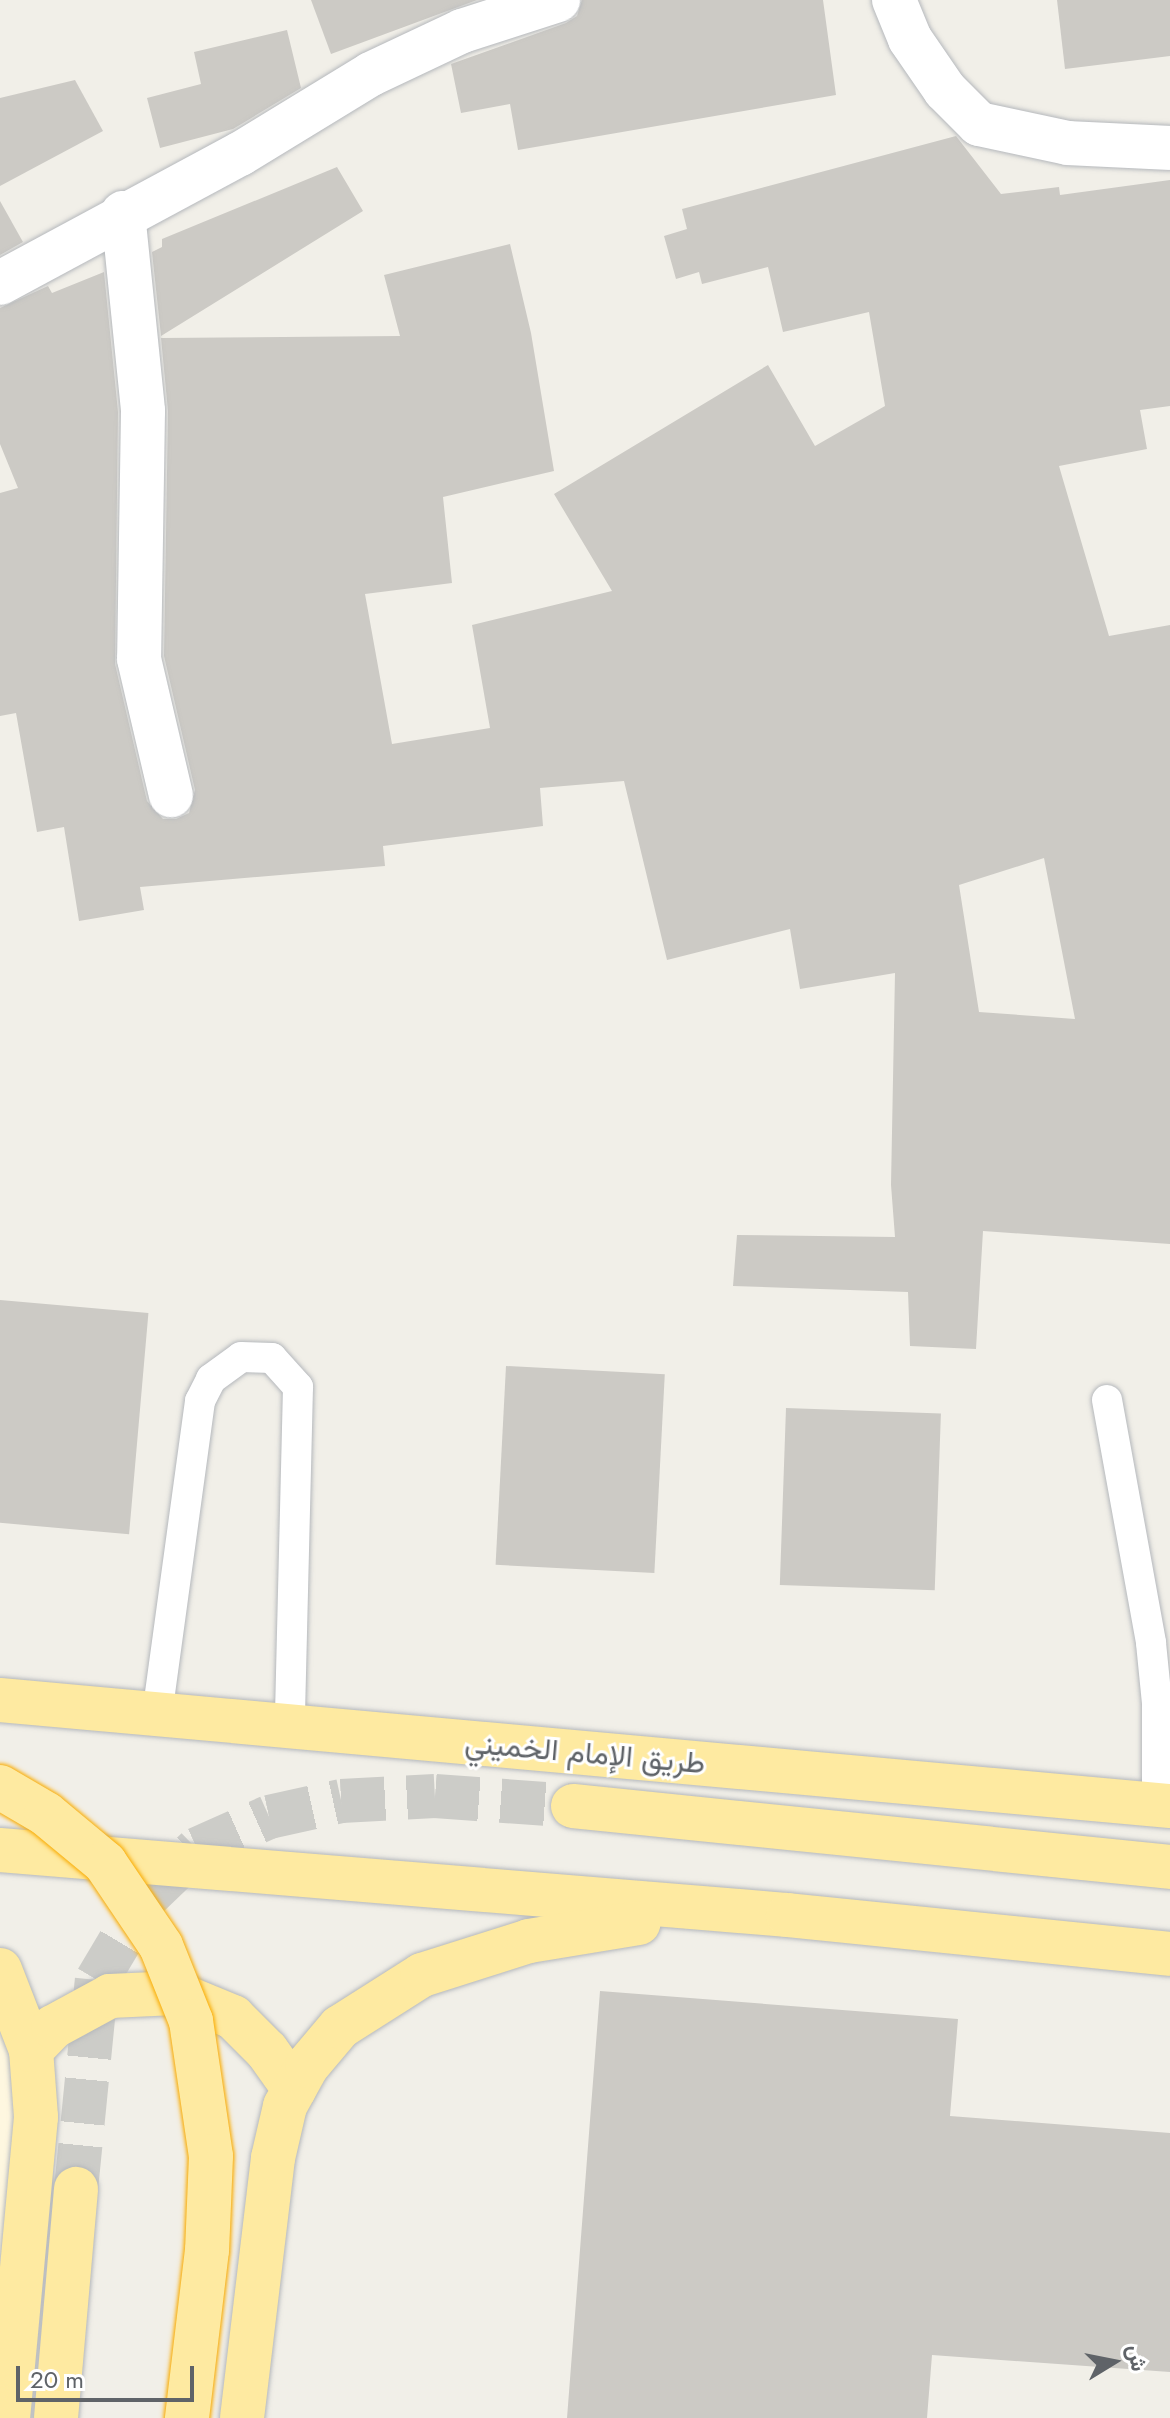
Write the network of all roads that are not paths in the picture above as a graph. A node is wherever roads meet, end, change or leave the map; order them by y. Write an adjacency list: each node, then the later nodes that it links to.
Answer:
1 (558, 0): 4 (street)
2 (894, 0): 3 (street)
3 (1170, 148)
4 (123, 213): 5 (street); 6 (street)
5 (0, 283)
6 (171, 795)
7 (1107, 1400): 13 (lane)
8 (0, 1700): 9 (highway, طريق الإمام الخميني)
9 (157, 1715): 10 (highway, طريق الإمام الخميني); 10 (lane)
10 (290, 1726): 13 (highway, طريق الإمام الخميني)
11 (0, 1787): 24 (highway, bridge)
12 (573, 1806): 15 (highway)
13 (1164, 1806)
14 (0, 1850): 16 (highway)
15 (1170, 1867)
16 (788, 1915): 17 (highway); 20 (highway)
17 (1170, 1954)
18 (0, 1970): 19 (highway)
19 (31, 2050): 20 (highway); 22 (highway)
20 (294, 2089): 25 (highway)
21 (76, 2189): 23 (highway)
22 (6, 2405)
23 (56, 2418)
24 (187, 2418)
25 (242, 2418)

